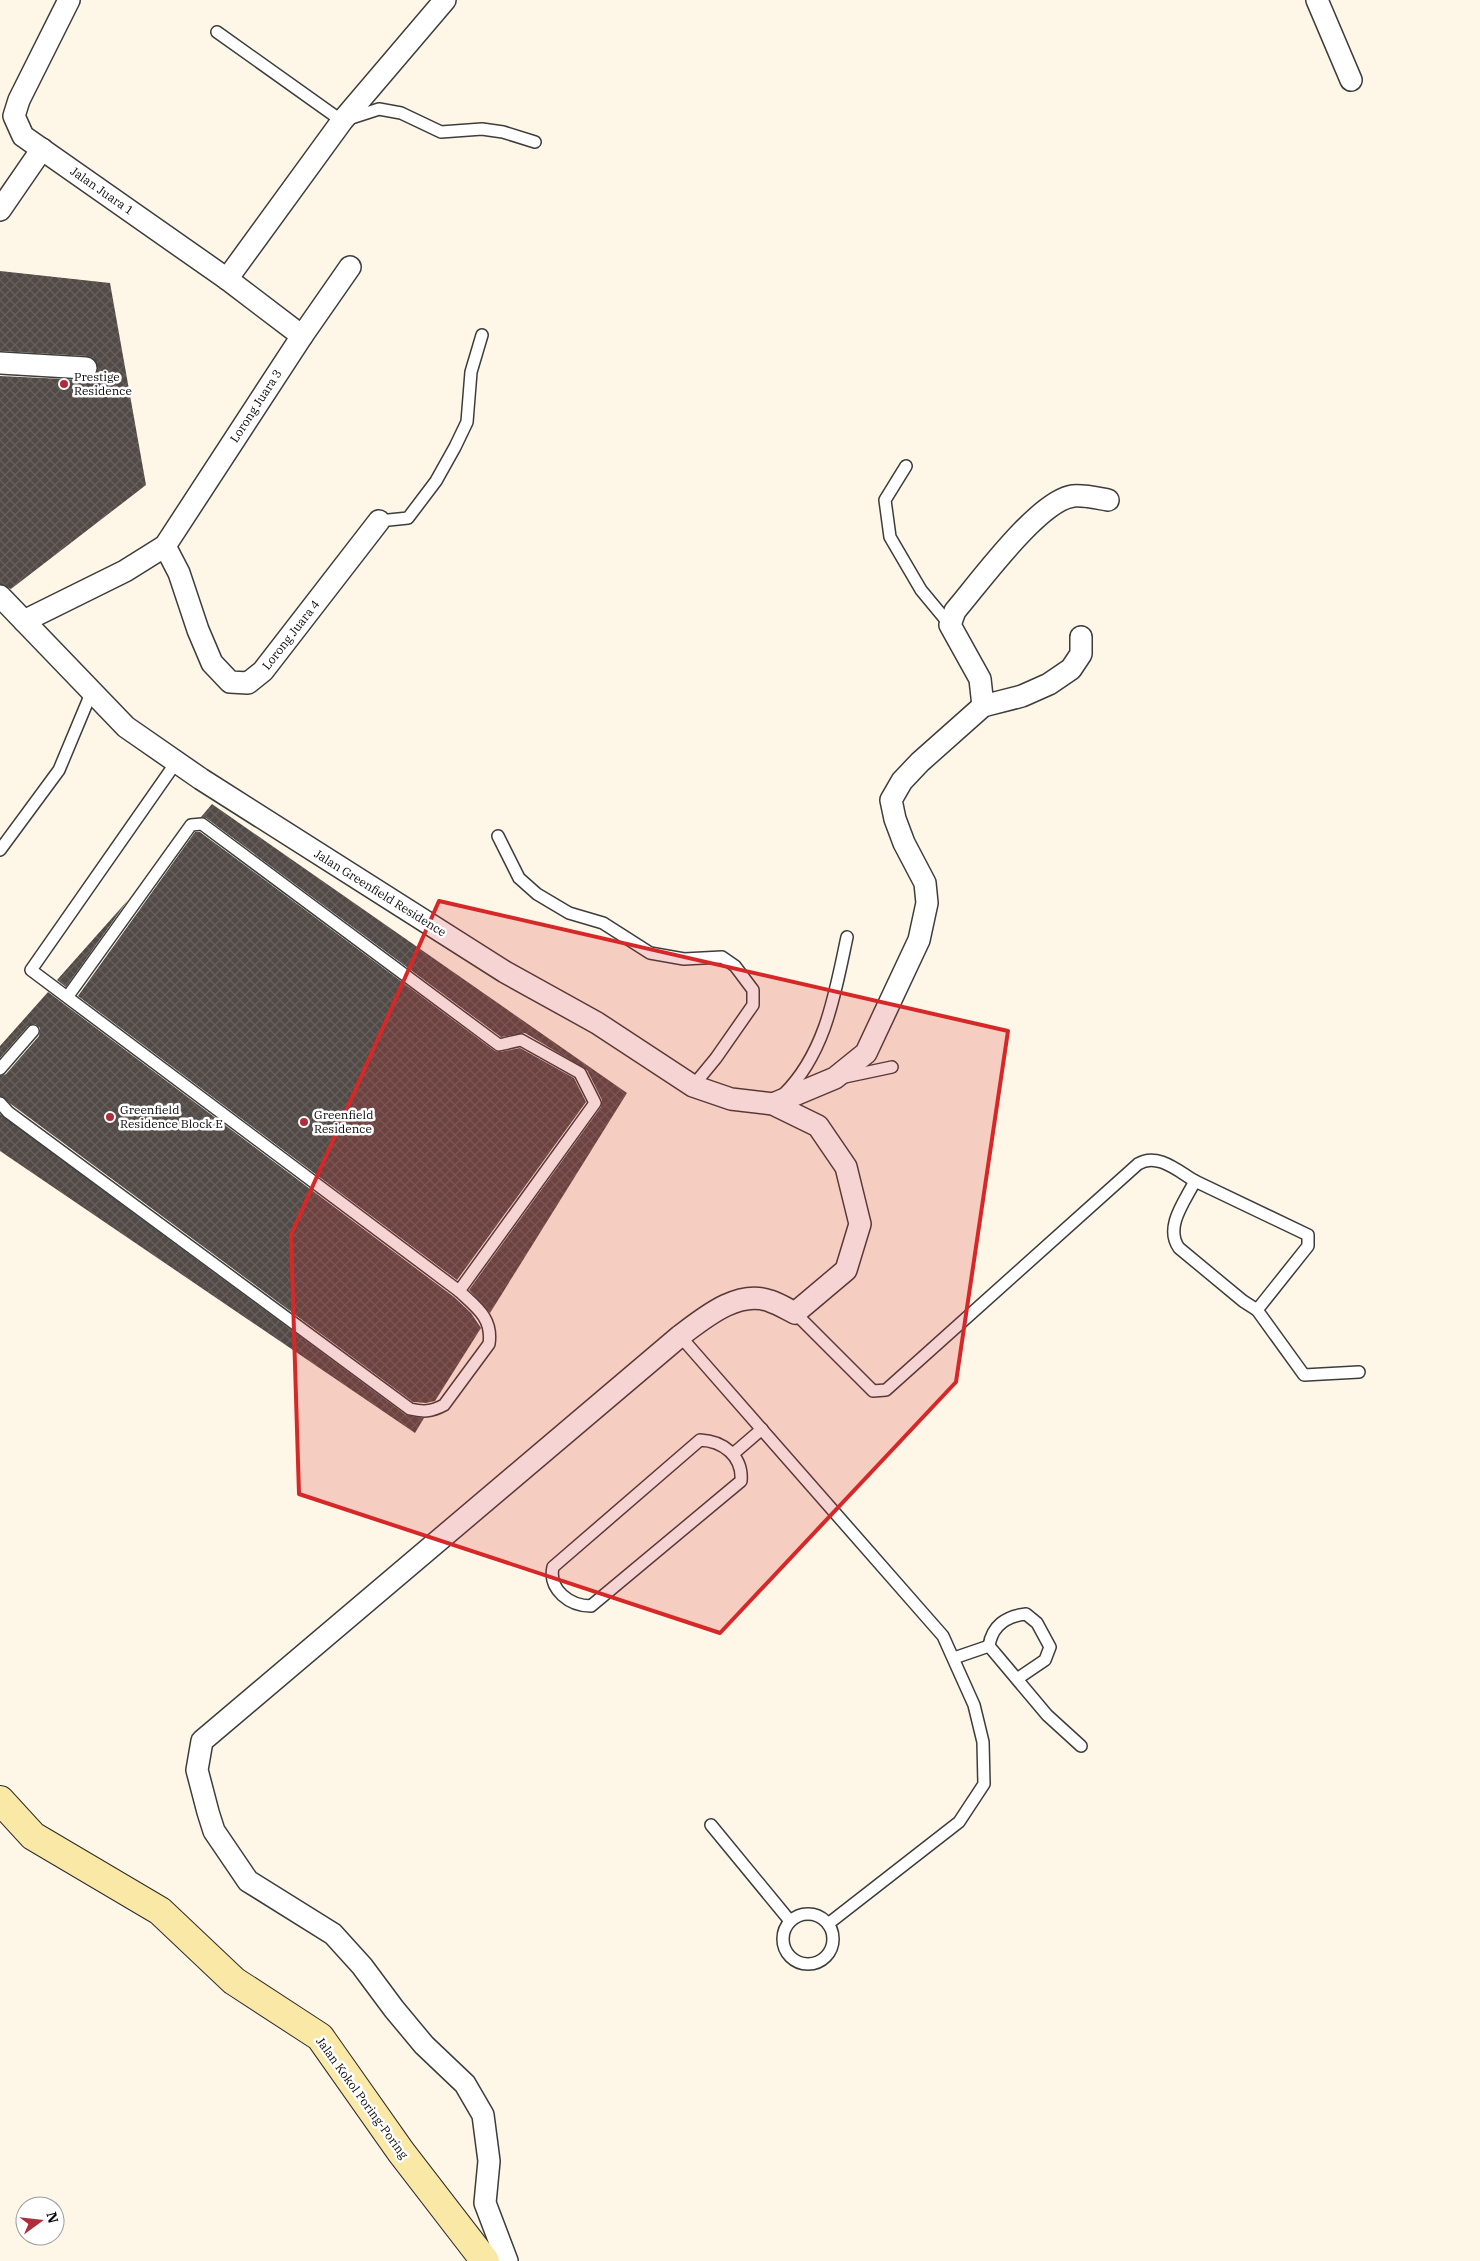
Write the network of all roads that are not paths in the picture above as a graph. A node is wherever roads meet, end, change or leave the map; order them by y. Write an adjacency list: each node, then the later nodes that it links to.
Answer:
1 (69, 0): 8 (street, Jalan Juara 1)
2 (445, 0): 6 (street)
3 (1317, 0): 5 (street)
4 (217, 32): 6 (lane)
5 (1351, 80)
6 (342, 121): 7 (lane); 11 (street)
7 (535, 142)
8 (42, 149): 9 (street); 11 (street, Jalan Juara 1)
9 (0, 210)
10 (350, 267): 13 (street, Lorong Juara 3)
11 (226, 279): 13 (street, Jalan Juara 1)
12 (482, 335): 18 (lane)
13 (302, 336): 19 (street, Lorong Juara 3)
14 (0, 363): 15 (street)
15 (86, 368)
16 (906, 466): 22 (lane)
17 (1108, 500): 22 (street)
18 (379, 521): 19 (street, Lorong Juara 4)
19 (165, 546): 21 (street)
20 (0, 596): 21 (street, Jalan Greenfield Residence)
21 (24, 621): 24 (street, Jalan Greenfield Residence)
22 (950, 625): 25 (street)
23 (1081, 637): 25 (street)
24 (92, 692): 26 (street, Jalan Greenfield Residence); 28 (lane)
25 (984, 706): 34 (street)
26 (176, 761): 30 (lane); 35 (street, Jalan Greenfield Residence)
27 (498, 836): 35 (lane)
28 (0, 850)
29 (847, 937): 37 (lane)
30 (68, 996): 39 (lane); 39 (lane)
31 (33, 1031): 33 (lane)
32 (892, 1067): 34 (lane)
33 (0, 1069)
34 (835, 1078): 37 (street)
35 (693, 1086): 37 (street, Jalan Greenfield Residence)
36 (0, 1103): 39 (lane)
37 (774, 1104): 41 (street)
38 (1195, 1181): 40 (lane); 40 (lane); 41 (lane)
39 (459, 1291)
40 (1257, 1310): 43 (lane)
41 (795, 1312): 42 (street)
42 (680, 1336): 44 (lane); 55 (street)
43 (1359, 1372)
44 (762, 1429): 45 (lane); 47 (lane)
45 (733, 1454): 45 (lane)
46 (989, 1646): 47 (lane); 48 (lane); 48 (lane)
47 (954, 1658): 53 (lane)
48 (1017, 1679): 49 (lane)
49 (1082, 1746)
50 (0, 1800): 54 (main road, Jalan Kokol Poring-Poring)
51 (712, 1825): 52 (lane)
52 (790, 1921): 53 (lane); 53 (lane)
53 (828, 1924)
54 (485, 2261)
55 (507, 2261)

